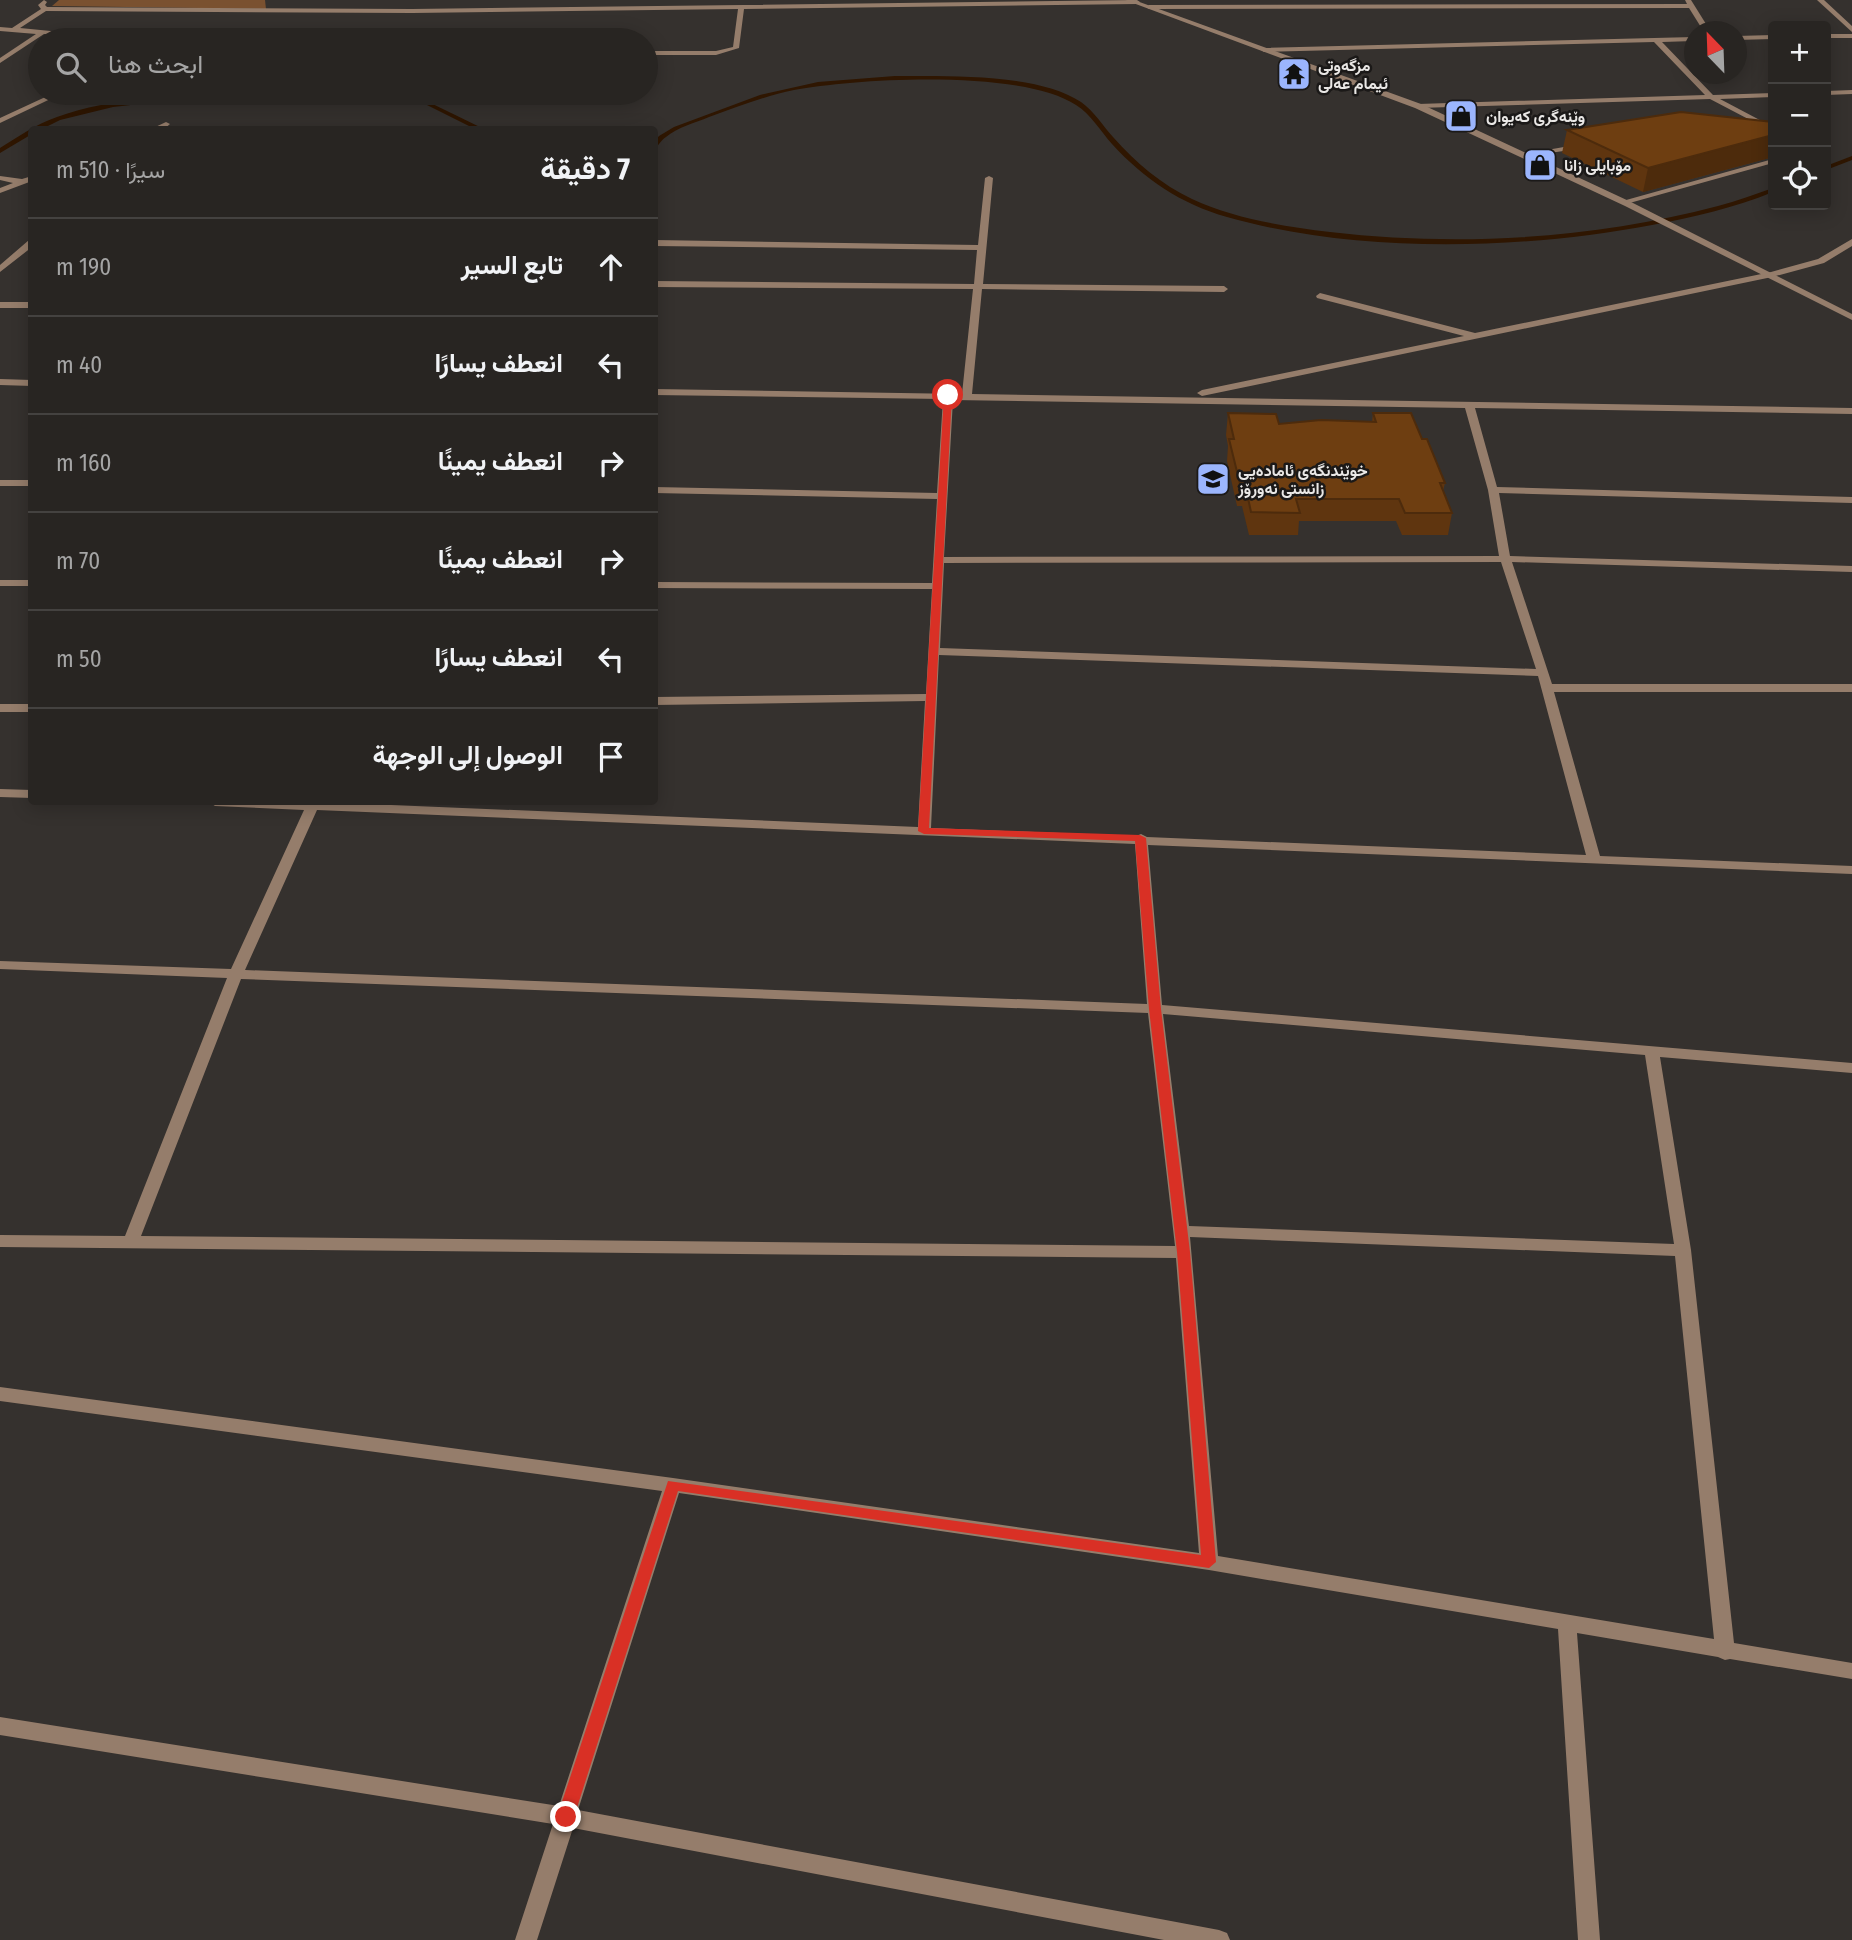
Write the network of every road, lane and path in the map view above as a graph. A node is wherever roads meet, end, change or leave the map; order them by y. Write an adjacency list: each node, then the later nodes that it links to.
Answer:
1 (47, 0): 9 (street)
2 (274, 0): 11 (street)
3 (345, 0): 10 (street)
4 (1820, 0): 15 (street)
5 (1134, 1): 7 (street); 8 (street)
6 (1689, 3): 7 (street); 12 (street)
7 (1149, 7): 24 (street)
8 (741, 8): 10 (street); 25 (street)
9 (45, 9): 11 (street); 14 (street)
10 (344, 11): 11 (street)
11 (274, 12)
12 (1701, 21)
13 (0, 29): 14 (street)
14 (13, 30): 16 (street)
15 (1852, 30)
16 (28, 31)
17 (1831, 36): 18 (street)
18 (1852, 36)
19 (1768, 37): 20 (street)
20 (1747, 38)
21 (1684, 39): 22 (street)
22 (1656, 40): 24 (street); 30 (street)
23 (28, 42): 26 (street)
24 (1264, 50): 32 (street)
25 (658, 52)
26 (0, 61)
27 (1852, 92): 28 (street)
28 (1831, 93)
29 (1768, 95): 30 (street)
30 (1711, 97): 32 (street); 36 (street)
31 (34, 105): 33 (street)
32 (1418, 106): 38 (street)
33 (0, 121)
34 (166, 124): 35 (street)
35 (161, 126)
36 (1768, 127)
37 (1587, 145): 38 (street)
38 (1523, 155): 46 (street)
39 (1768, 162): 46 (street)
40 (0, 178): 43 (street)
41 (989, 178): 50 (street)
42 (28, 179): 43 (street)
43 (22, 181): 44 (street); 45 (street)
44 (28, 182)
45 (0, 191)
46 (1625, 203): 52 (street)
47 (1852, 242): 52 (street)
48 (658, 243): 50 (street)
49 (28, 245): 51 (street)
50 (982, 248): 54 (street)
51 (0, 269)
52 (1772, 274): 59 (street); 60 (street)
53 (658, 284): 54 (street)
54 (978, 286): 55 (street); 65 (street)
55 (1224, 289)
56 (1320, 296): 60 (street)
57 (0, 305): 58 (street)
58 (28, 305)
59 (1852, 317)
60 (1476, 336): 66 (street)
61 (0, 382): 62 (street)
62 (28, 383)
63 (658, 392): 64 (street)
64 (948, 395): 65 (street); 73 (street)
65 (967, 395): 66 (street)
66 (1177, 398): 67 (street)
67 (1469, 405): 68 (street); 72 (street)
68 (1852, 411)
69 (0, 483): 70 (street)
70 (28, 483)
71 (658, 490): 73 (street)
72 (1493, 490): 74 (street); 75 (street)
73 (943, 496): 76 (street)
74 (1852, 500)
75 (1505, 559): 76 (street); 77 (street); 83 (street)
76 (939, 561): 81 (street)
77 (1852, 569)
78 (0, 583): 79 (street)
79 (28, 583)
80 (658, 585): 81 (street)
81 (937, 586): 82 (street)
82 (934, 651): 83 (street); 86 (street)
83 (1543, 673): 84 (street)
84 (1546, 688): 85 (street); 96 (street)
85 (1852, 688)
86 (931, 697): 87 (street); 94 (street)
87 (658, 701)
88 (0, 708): 89 (street)
89 (28, 708)
90 (0, 793): 91 (street)
91 (28, 794)
92 (312, 805): 99 (street)
93 (357, 805): 94 (street)
94 (924, 831): 95 (street)
95 (1140, 838): 96 (street); 100 (street)
96 (1594, 859): 97 (street)
97 (1852, 870)
98 (0, 965): 99 (street)
99 (236, 974): 100 (street); 105 (street)
100 (1155, 1009): 101 (street); 103 (street)
101 (1652, 1053): 102 (street); 106 (street)
102 (1852, 1068)
103 (1181, 1231): 106 (street); 107 (street)
104 (0, 1241): 105 (street)
105 (131, 1241): 107 (street)
106 (1683, 1250): 112 (street)
107 (1184, 1252): 110 (street)
108 (0, 1394): 109 (street)
109 (673, 1485): 110 (street); 115 (street)
110 (1209, 1562): 111 (street)
111 (1567, 1624): 112 (street); 118 (street)
112 (1725, 1652): 113 (street)
113 (1852, 1671)
114 (0, 1726): 115 (street)
115 (566, 1817): 116 (street); 117 (street)
116 (526, 1940)
117 (1219, 1940)
118 (1589, 1940)

